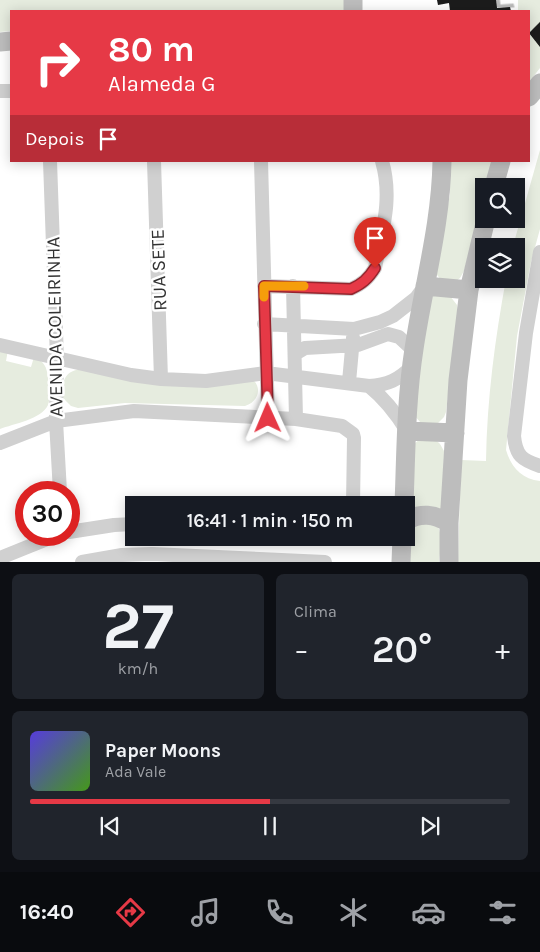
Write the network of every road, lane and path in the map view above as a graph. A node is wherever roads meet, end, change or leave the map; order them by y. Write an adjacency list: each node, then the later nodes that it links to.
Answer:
1 (540, 83): 2 (street)
2 (530, 96)
3 (50, 162): 24 (street, AVENIDA COLEIRINHA)
4 (154, 162): 27 (street, RUA SETE)
5 (261, 162): 12 (street)
6 (382, 162): 13 (street)
7 (442, 162): 14 (street)
8 (501, 162): 9 (street)
9 (496, 178)
10 (484, 228): 15 (street)
11 (540, 252): 19 (street)
12 (264, 286): 13 (street); 16 (street)
13 (293, 286): 17 (street)
14 (425, 286): 15 (street); 18 (street); 23 (street)
15 (469, 290): 34 (street)
16 (264, 324): 17 (street); 25 (street)
17 (294, 324): 18 (street); 22 (street)
18 (354, 329): 21 (street)
19 (533, 333): 36 (street)
20 (0, 345): 24 (street)
21 (352, 347): 22 (street); 23 (street); 28 (street)
22 (295, 354): 26 (street)
23 (413, 358): 29 (street); 33 (street)
24 (57, 359): 27 (street); 32 (street, AVENIDA COLEIRINHA)
25 (266, 373): 26 (street); 27 (street); 30 (street)
26 (296, 376): 28 (street); 31 (street)
27 (161, 379)
28 (349, 382): 29 (street)
29 (369, 386): 33 (street)
30 (268, 418): 31 (street); 32 (street)
31 (296, 419): 38 (street)
32 (56, 421): 35 (street); 37 (street, AVENIDA COLEIRINHA)
33 (407, 431): 34 (street); 39 (street)
34 (455, 433): 41 (street)
35 (0, 443)
36 (540, 466)
37 (59, 481)
38 (353, 496)
39 (404, 496)
40 (415, 516): 41 (street)
41 (449, 523): 50 (street)
42 (125, 524): 43 (street)
43 (80, 530)
44 (30, 546): 46 (street)
45 (402, 546): 49 (street)
46 (0, 558)
47 (82, 562): 48 (street)
48 (325, 562)
49 (401, 562)
50 (449, 562)

